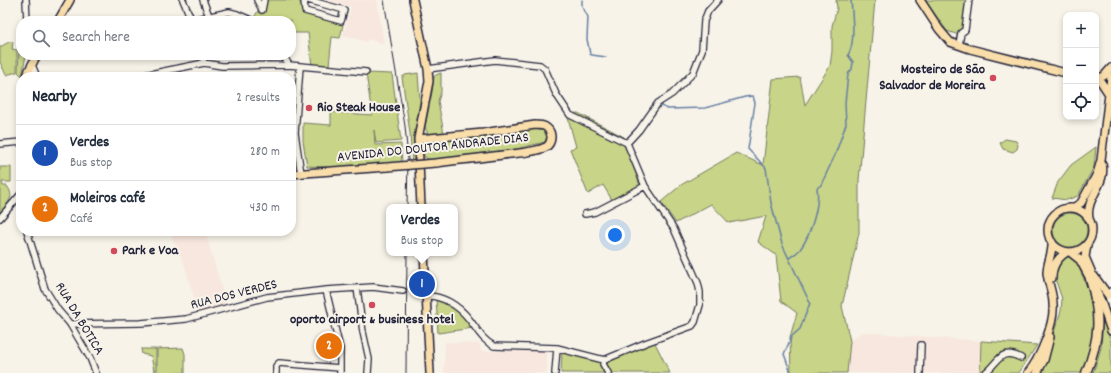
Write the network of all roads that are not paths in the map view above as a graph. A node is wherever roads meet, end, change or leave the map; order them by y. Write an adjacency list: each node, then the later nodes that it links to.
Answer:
1 (26, 0): 13 (street)
2 (70, 0): 14 (main road)
3 (182, 0): 15 (street)
4 (203, 0): 16 (street)
5 (257, 0): 6 (street)
6 (264, 0)
7 (304, 0): 8 (street)
8 (308, 0)
9 (413, 0): 27 (main road)
10 (718, 0): 41 (street)
11 (920, 0): 18 (main road)
12 (969, 0): 18 (street)
13 (27, 16)
14 (61, 16)
15 (190, 16)
16 (209, 16): 17 (street)
17 (242, 16)
18 (958, 45): 32 (main road)
19 (34, 60): 23 (main road)
20 (203, 60): 22 (street)
21 (286, 60): 24 (street)
22 (204, 64): 24 (street); 30 (street)
23 (32, 65): 28 (main road); 29 (street)
24 (288, 65): 25 (street)
25 (300, 67): 31 (street); 37 (street)
26 (1111, 68): 34 (main road)
27 (428, 69): 38 (main road); 41 (street)
28 (29, 72)
29 (35, 72)
30 (170, 72)
31 (366, 72)
32 (1063, 72)
33 (1111, 77): 36 (main road)
34 (1099, 78)
35 (1099, 81): 36 (main road)
36 (1110, 98): 43 (main road)
37 (296, 120)
38 (418, 139): 45 (main road, AVENIDA DO DOUTOR ANDRADE DIAS, bridge); 48 (main road)
39 (296, 140): 45 (street)
40 (16, 142): 42 (street)
41 (627, 143): 46 (street)
42 (0, 144)
43 (1101, 160): 49 (main road); 52 (main road)
44 (296, 174): 45 (main road, AVENIDA DO DOUTOR ANDRADE DIAS)
45 (301, 174)
46 (645, 186): 50 (street); 71 (street)
47 (16, 200): 51 (street)
48 (422, 204)
49 (1072, 208): 52 (main road); 54 (main road)
50 (585, 214)
51 (0, 218)
52 (1089, 218): 55 (main road)
53 (29, 236): 66 (street, RUA DA BOTICA)
54 (1052, 242): 56 (main road); 81 (main road)
55 (1087, 244): 56 (main road); 58 (main road)
56 (1068, 252): 58 (main road); 82 (main road)
57 (424, 256): 63 (main road)
58 (1092, 278): 62 (main road); 65 (main road); 67 (main road); 83 (highway)
59 (357, 288): 60 (street, RUA DOS VERDES); 61 (street, RUA DOS VERDES); 75 (street)
60 (326, 290): 66 (street, RUA DOS VERDES); 72 (street)
61 (403, 291)
62 (1109, 293): 64 (street)
63 (426, 296): 69 (street); 76 (main road)
64 (1111, 307)
65 (1111, 319)
66 (70, 324): 73 (street, RUA DA BOTICA)
67 (1111, 331)
68 (921, 345): 79 (street)
69 (556, 348): 71 (street); 77 (street)
70 (1020, 358): 80 (street)
71 (604, 360): 78 (street)
72 (340, 371): 74 (street)
73 (96, 373)
74 (276, 373)
75 (368, 373)
76 (430, 373)
77 (555, 373)
78 (608, 373)
79 (922, 373)
80 (985, 373)
81 (1028, 373)
82 (1037, 373)
83 (1086, 373)

